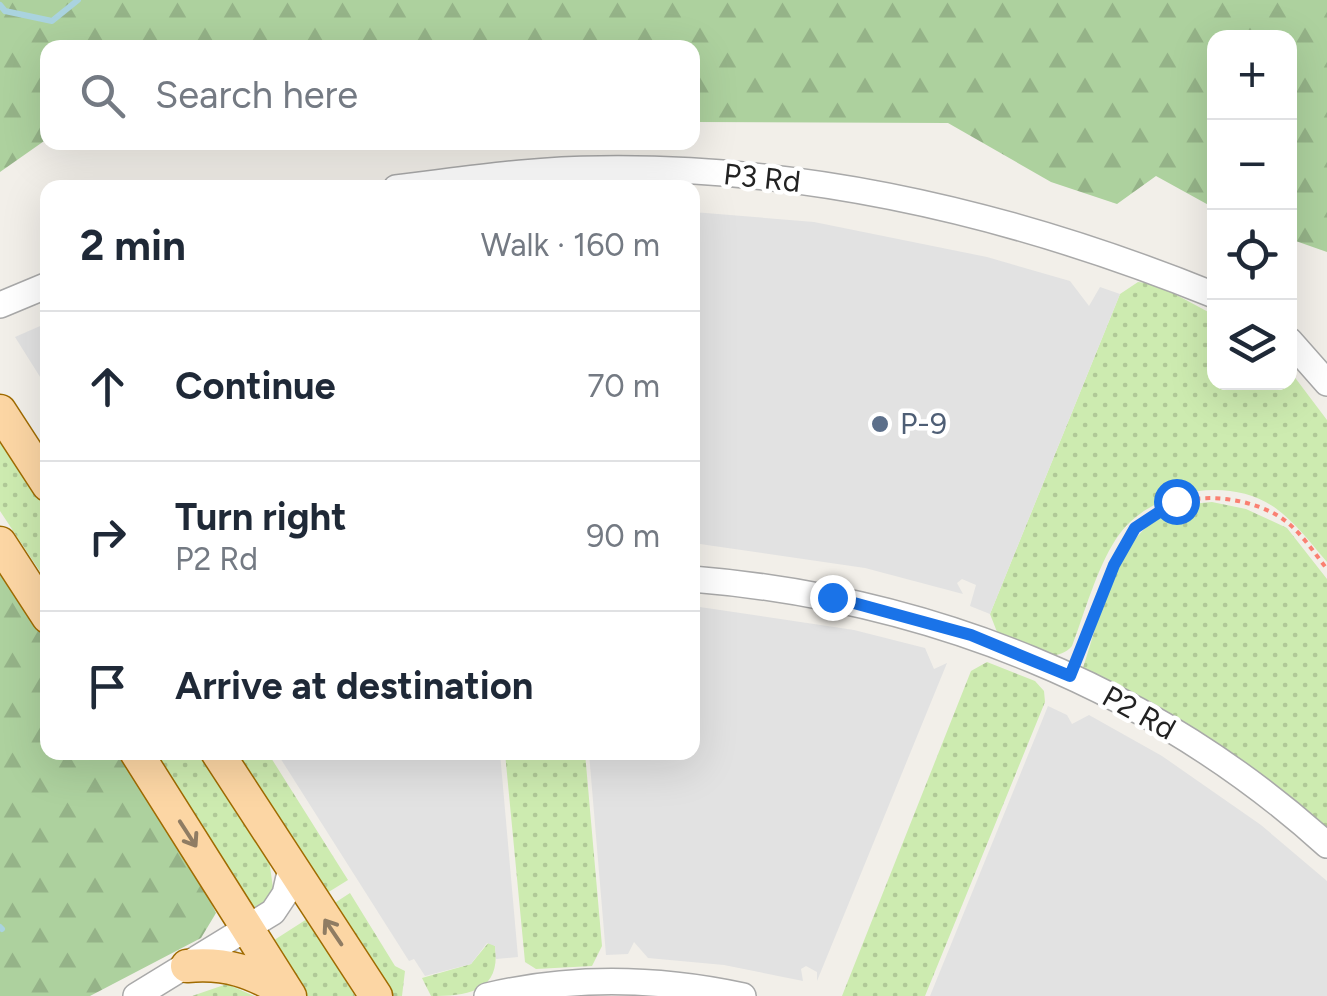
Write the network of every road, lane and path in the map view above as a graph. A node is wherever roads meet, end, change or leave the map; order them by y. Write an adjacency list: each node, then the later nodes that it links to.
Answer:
1 (454, 180): 3 (street, P3 Rd)
2 (40, 288): 4 (street)
3 (1207, 292)
4 (0, 305)
5 (1297, 349): 6 (street)
6 (1327, 383)
7 (0, 410): 8 (main road)
8 (40, 473)
9 (0, 543): 12 (main road)
10 (1327, 569): 13 (path)
11 (700, 579): 13 (street, P2 Rd)
12 (40, 604)
13 (1070, 676): 16 (street, P2 Rd)
14 (141, 760): 18 (main road, one-way to 18)
15 (222, 760): 17 (main road)
16 (1327, 845)
17 (291, 868): 18 (street); 22 (main road, one-way to 17)
18 (249, 928): 19 (street); 20 (main road)
19 (187, 966): 20 (main road); 21 (street)
20 (289, 994)
21 (136, 996)
22 (376, 996)
23 (487, 996): 24 (street)
24 (743, 996)

